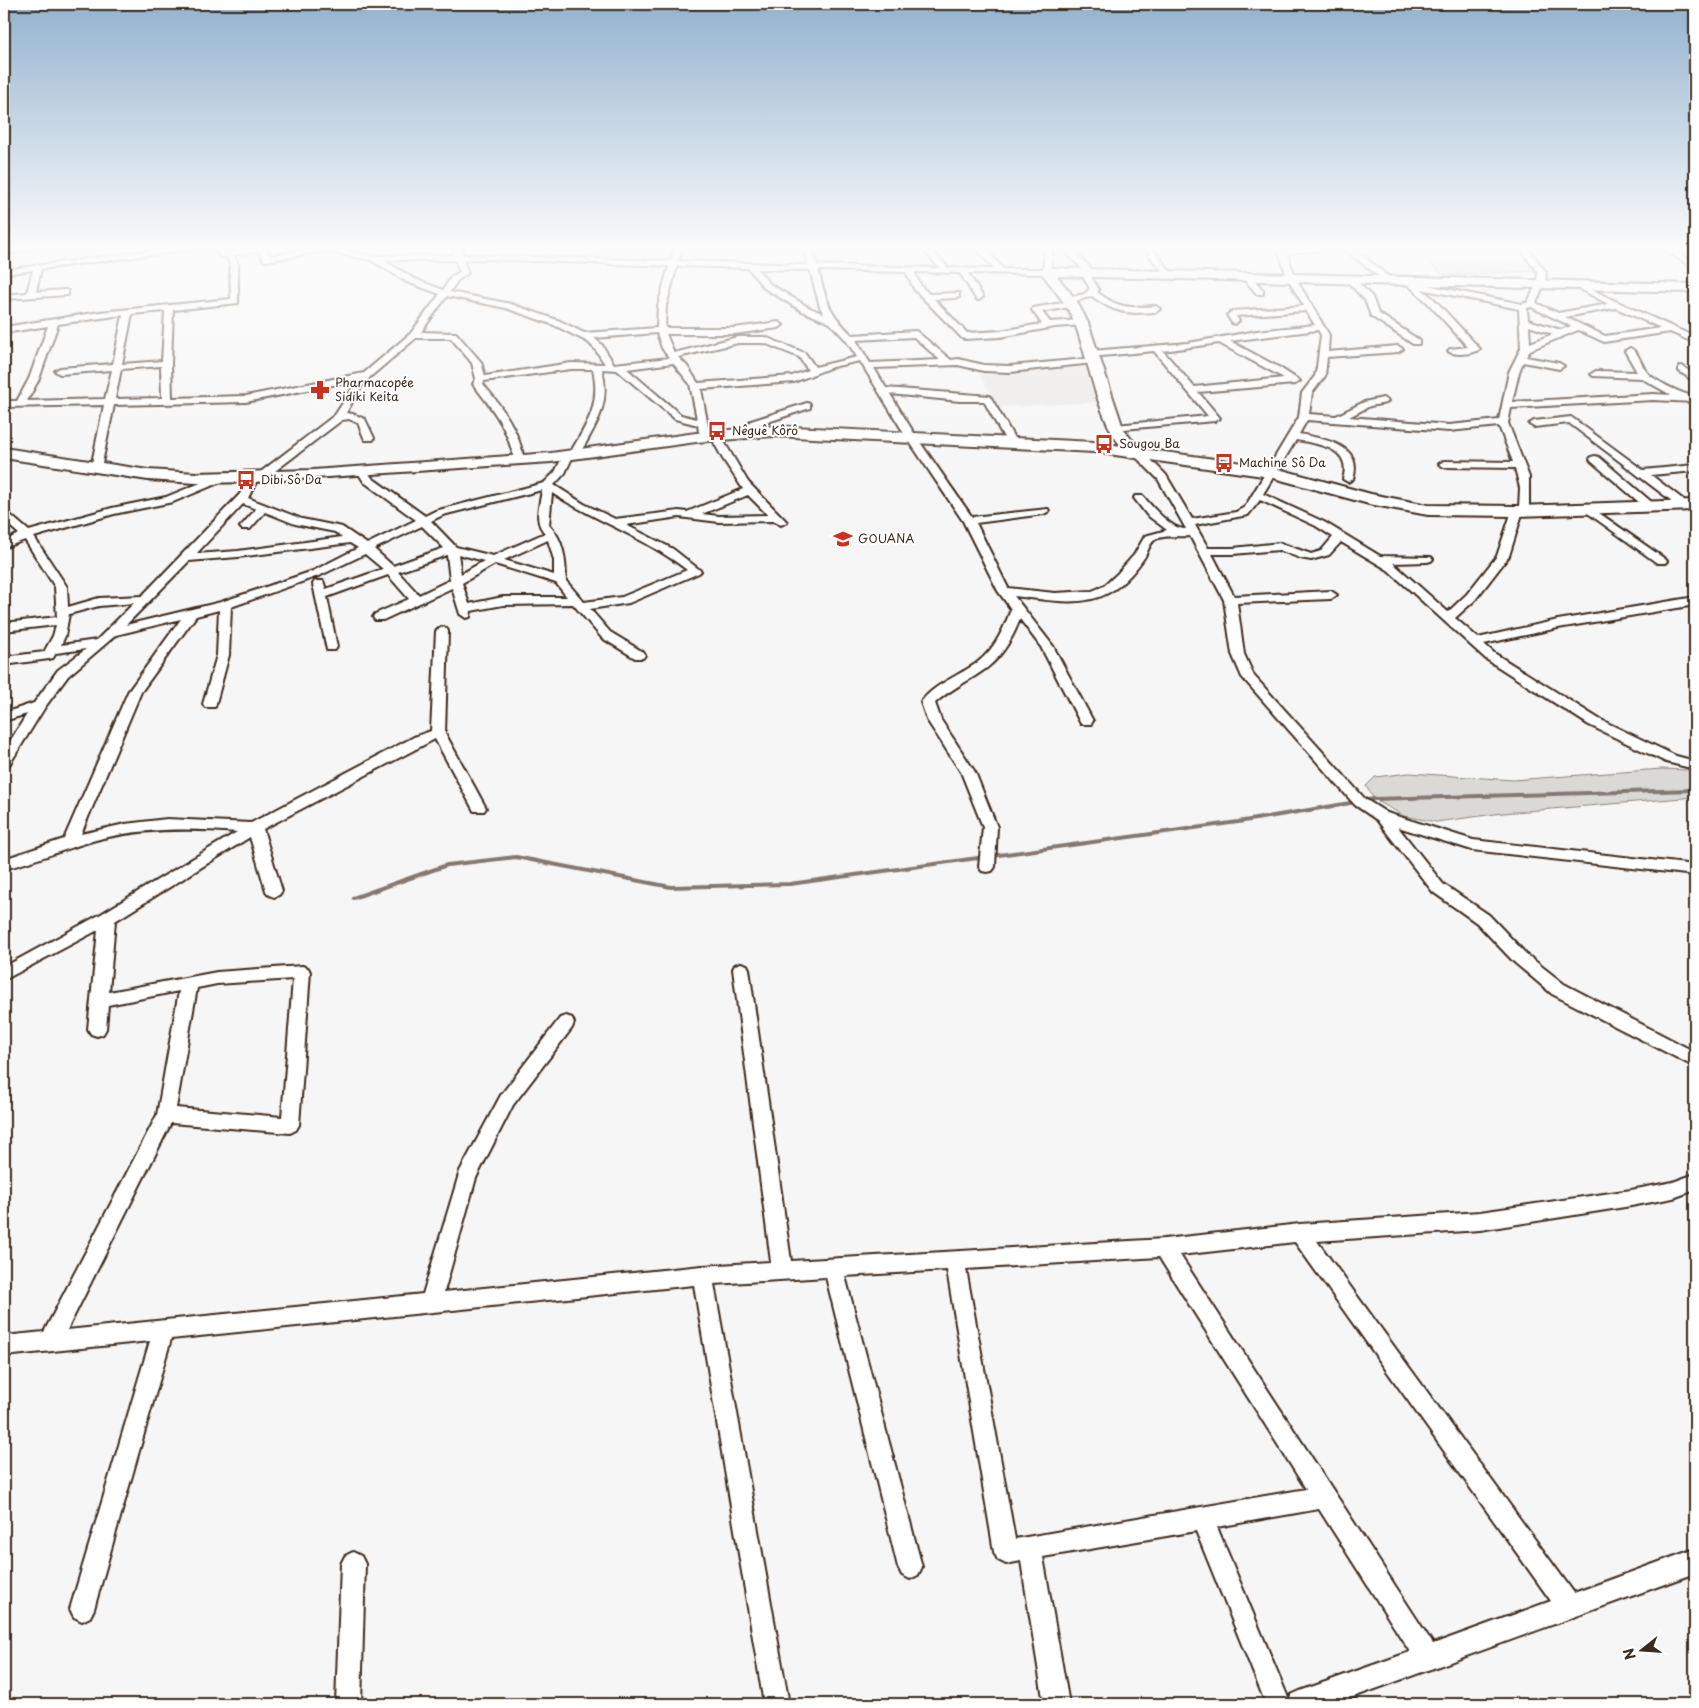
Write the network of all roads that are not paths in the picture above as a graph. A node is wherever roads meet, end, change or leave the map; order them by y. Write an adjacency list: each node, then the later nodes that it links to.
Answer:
1 (52, 329): 64 (street)
2 (125, 329): 43 (street)
3 (168, 329): 42 (street)
4 (419, 329): 24 (street)
5 (569, 329): 25 (street)
6 (764, 329): 26 (street)
7 (841, 329): 27 (street)
8 (958, 329): 9 (street)
9 (1035, 329)
10 (1083, 329): 37 (street)
11 (1305, 329): 29 (street)
12 (1322, 329): 36 (street)
13 (1396, 329): 30 (street)
14 (1457, 329): 34 (street)
15 (1525, 329): 31 (street)
16 (1546, 329): 23 (street)
17 (1572, 329): 23 (street)
18 (1584, 329): 22 (street)
19 (1670, 329): 22 (street)
20 (1690, 329): 22 (street)
21 (659, 330): 25 (street); 26 (street); 38 (street)
22 (1675, 331): 28 (street)
23 (1560, 333): 31 (street)
24 (414, 335): 51 (street); 53 (street)
25 (584, 336): 46 (street)
26 (736, 336): 38 (street); 49 (street)
27 (850, 338): 40 (street); 41 (street)
28 (1695, 340)
29 (1222, 341): 32 (street); 55 (street)
30 (1416, 342)
31 (1526, 348): 39 (street)
32 (1157, 349): 37 (street); 57 (street)
33 (1398, 349): 36 (street)
34 (1453, 351)
35 (1630, 351): 52 (street)
36 (1323, 355): 59 (street)
37 (1092, 357): 41 (street); 73 (street)
38 (673, 358): 46 (street); 56 (street)
39 (1520, 359): 45 (street); 66 (street)
40 (865, 362): 41 (street); 49 (street); 58 (street)
41 (948, 362)
42 (166, 363): 43 (street); 61 (street)
43 (118, 366): 48 (street); 63 (street)
44 (597, 366): 46 (street); 53 (street); 82 (street)
45 (1559, 366)
46 (615, 367): 74 (street)
47 (1682, 369): 54 (street)
48 (60, 371)
49 (813, 371): 56 (street)
50 (1596, 374): 52 (street)
51 (367, 375): 61 (street); 68 (street)
52 (1643, 375): 60 (street)
53 (481, 379): 83 (street)
54 (1695, 379)
55 (1293, 380): 57 (street); 59 (street)
56 (697, 386): 74 (street)
57 (1192, 390): 73 (street)
58 (883, 391): 78 (street); 79 (street)
59 (1308, 392): 69 (street)
60 (1691, 399): 66 (street)
61 (167, 401): 63 (street)
62 (1383, 401): 70 (street)
63 (110, 402): 64 (street); 87 (street)
64 (21, 403): 65 (street)
65 (4, 404)
66 (1507, 405): 71 (street)
67 (807, 406): 75 (street)
68 (339, 417): 77 (street); 92 (street)
69 (1304, 417): 70 (street); 76 (street)
70 (1338, 420): 71 (street)
71 (1503, 423): 86 (street)
72 (1534, 424): 91 (street)
73 (1116, 428): 81 (street)
74 (707, 431): 75 (street); 82 (street); 96 (street)
75 (742, 431): 78 (street)
76 (1293, 436): 90 (street); 94 (street)
77 (369, 438)
78 (912, 438): 79 (street); 109 (street)
79 (1012, 443): 81 (street)
80 (4, 454): 87 (street)
81 (1140, 454): 90 (street); 112 (street)
82 (571, 455): 83 (street); 95 (street)
83 (519, 459): 89 (street)
84 (1596, 459): 101 (street)
85 (1444, 464): 86 (street)
86 (1520, 465): 105 (street)
87 (96, 468): 93 (street)
88 (1695, 468): 91 (street)
89 (362, 471): 92 (street); 108 (street)
90 (1271, 472): 97 (street); 105 (street)
91 (1641, 473): 100 (street)
92 (258, 476): 93 (street); 99 (street)
93 (224, 477): 115 (street)
94 (1348, 479)
95 (548, 485): 108 (street); 110 (street); 113 (street)
96 (750, 490): 107 (street); 107 (street)
97 (1257, 495): 112 (street); 116 (street)
98 (1139, 498): 114 (street)
99 (241, 499): 102 (street); 122 (street)
100 (1690, 506): 101 (street)
101 (1651, 507): 103 (street)
102 (263, 508): 111 (street); 117 (street)
103 (1589, 509): 105 (street); 126 (street)
104 (1044, 511): 109 (street)
105 (1520, 511): 144 (street)
106 (4, 515): 115 (street)
107 (689, 515): 110 (street)
108 (422, 519): 119 (street); 120 (street)
109 (969, 521): 131 (street)
110 (614, 523): 138 (street)
111 (246, 527)
112 (1192, 528): 114 (street); 121 (street)
113 (552, 534): 125 (street); 129 (street)
114 (1179, 534): 131 (street)
115 (27, 535): 118 (street); 142 (street)
116 (1340, 536): 121 (street); 123 (street)
117 (352, 540): 119 (street); 122 (street)
118 (4, 544)
119 (365, 548): 127 (street); 128 (street)
120 (452, 550): 125 (street); 127 (street); 130 (street)
121 (1204, 551): 136 (street)
122 (186, 558): 134 (street)
123 (1374, 558): 124 (street); 144 (street)
124 (1428, 559)
125 (494, 560): 129 (street); 130 (street)
126 (1661, 561)
127 (390, 571): 132 (street); 135 (street)
128 (317, 573): 132 (street); 139 (street)
129 (560, 580): 138 (street)
130 (456, 582): 135 (street); 138 (street)
131 (1004, 591): 140 (street)
132 (321, 594): 150 (street)
133 (1331, 595): 136 (street)
134 (146, 599): 142 (street); 147 (street)
135 (417, 600): 143 (street)
136 (1230, 600): 162 (street)
137 (1695, 601): 149 (street)
138 (579, 603): 152 (street)
139 (225, 605): 141 (street); 154 (street)
140 (1018, 607): 157 (street); 166 (street)
141 (192, 613): 147 (street); 164 (street)
142 (62, 616): 145 (street); 151 (street)
143 (379, 617)
144 (1448, 618): 149 (street)
145 (4, 626)
146 (442, 631): 158 (street)
147 (113, 632): 148 (street)
148 (101, 643): 151 (street); 155 (street)
149 (1474, 643): 160 (street)
150 (331, 647)
151 (52, 650): 153 (street)
152 (639, 655)
153 (4, 661)
154 (210, 704)
155 (39, 706): 156 (street); 159 (street)
156 (4, 718)
157 (1086, 721)
158 (438, 732): 161 (street); 163 (street)
159 (4, 762)
160 (1695, 765)
161 (478, 808)
162 (1381, 816): 167 (street); 177 (street)
163 (255, 828): 164 (street); 169 (street); 170 (street)
164 (70, 842): 165 (street)
165 (4, 864)
166 (988, 867)
167 (1690, 870): 168 (street)
168 (1695, 881)
169 (274, 891)
170 (107, 918): 172 (street); 174 (street)
171 (741, 969): 184 (street)
172 (4, 974)
173 (189, 984): 174 (street); 178 (street); 178 (street)
174 (100, 1000): 176 (street)
175 (566, 1024): 186 (street)
176 (97, 1029)
177 (1695, 1060)
178 (166, 1115): 188 (street)
179 (1695, 1182): 180 (street)
180 (1300, 1233): 181 (street); 196 (street)
181 (1164, 1248): 182 (street); 190 (street)
182 (955, 1260): 183 (street); 192 (street)
183 (833, 1267): 184 (street); 195 (street)
184 (782, 1270): 185 (street)
185 (702, 1275): 186 (street); 200 (street)
186 (431, 1302): 187 (street)
187 (164, 1329): 188 (street); 197 (street)
188 (51, 1340): 189 (street)
189 (4, 1346)
190 (1324, 1497): 191 (street); 198 (street)
191 (1202, 1518): 192 (street); 202 (street)
192 (1030, 1548): 201 (street)
193 (1695, 1561): 196 (street)
194 (353, 1564): 199 (street)
195 (910, 1567)
196 (1569, 1606): 198 (street)
197 (82, 1609)
198 (1428, 1658): 203 (street)
199 (348, 1704)
200 (778, 1704)
201 (1056, 1704)
202 (1278, 1704)
203 (1300, 1704)

